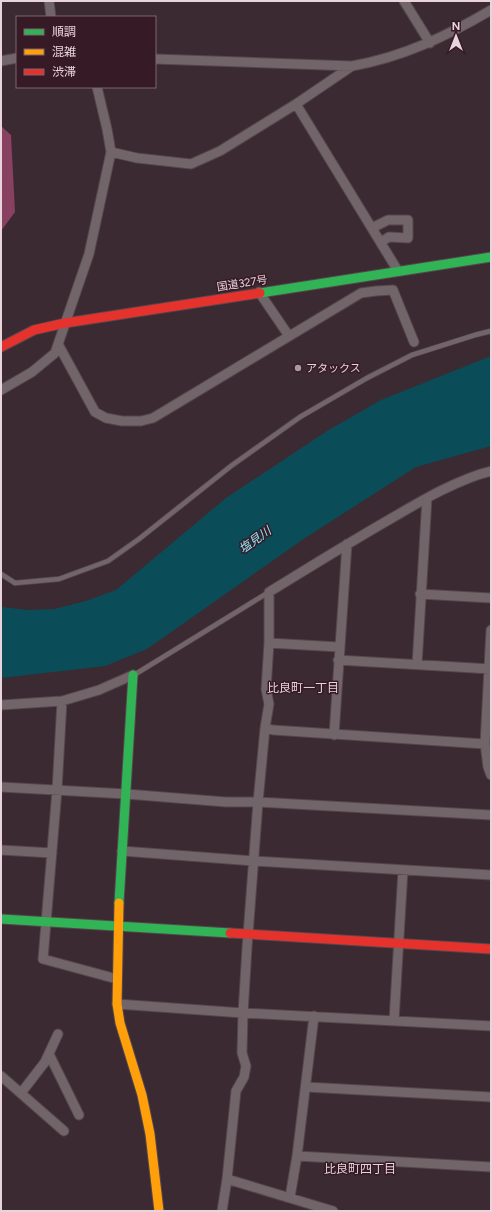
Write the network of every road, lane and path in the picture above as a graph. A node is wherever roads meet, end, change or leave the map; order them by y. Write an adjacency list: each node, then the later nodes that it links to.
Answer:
1 (49, 1): 4 (street)
2 (404, 1): 5 (street)
3 (491, 10): 5 (street)
4 (51, 16)
5 (430, 43): 9 (street)
6 (16, 58): 8 (street)
7 (156, 59): 9 (street)
8 (1, 61)
9 (352, 66): 11 (street)
10 (97, 88): 12 (street)
11 (296, 104): 12 (street); 13 (street)
12 (111, 152): 18 (street)
13 (372, 228): 14 (street); 14 (street)
14 (381, 242): 16 (street)
15 (491, 257): 16 (main road, 国道327号)
16 (398, 271): 17 (main road, 国道327号)
17 (259, 292): 18 (main road, 国道327号); 20 (street)
18 (65, 323): 22 (street); 23 (main road, 国道327号)
19 (491, 331): 28 (lane)
20 (289, 336): 21 (street); 22 (street)
21 (414, 342)
22 (58, 344): 24 (street)
23 (1, 348)
24 (1, 390)
25 (491, 471): 26 (street)
26 (427, 498): 27 (street); 30 (street)
27 (347, 544): 29 (street); 34 (street)
28 (1, 574)
29 (269, 592): 33 (street); 38 (lane)
30 (420, 594): 31 (street); 36 (street)
31 (491, 598)
32 (491, 630): 37 (street)
33 (269, 643): 34 (street); 42 (street)
34 (339, 647): 35 (street)
35 (338, 660): 36 (street); 43 (street)
36 (417, 665): 37 (street)
37 (490, 669): 41 (street)
38 (133, 676): 39 (street); 48 (main road)
39 (62, 701): 40 (street); 47 (street)
40 (1, 705)
41 (488, 719): 44 (street)
42 (265, 728): 43 (street); 49 (street)
43 (334, 735): 44 (street)
44 (485, 744): 45 (street)
45 (491, 775)
46 (1, 787): 47 (street)
47 (57, 790): 48 (street); 53 (street)
48 (126, 794): 49 (street); 52 (main road)
49 (258, 802): 50 (street); 54 (street)
50 (491, 815)
51 (1, 850): 53 (street)
52 (122, 851): 54 (street); 59 (main road)
53 (52, 853): 58 (street)
54 (254, 861): 55 (street); 60 (street)
55 (403, 870): 56 (street); 61 (street)
56 (491, 875)
57 (1, 919): 58 (main road)
58 (46, 922): 59 (main road); 63 (street)
59 (118, 926): 60 (main road); 63 (main road)
60 (248, 934): 61 (main road); 65 (street)
61 (398, 942): 62 (main road); 67 (street)
62 (491, 949)
63 (117, 979): 64 (main road)
64 (117, 1004): 65 (street); 81 (main road)
65 (243, 1012): 66 (street); 79 (street)
66 (314, 1016): 67 (street); 72 (street)
67 (394, 1021): 68 (street)
68 (491, 1026)
69 (58, 1034): 70 (street)
70 (49, 1054): 73 (street); 75 (street)
71 (1, 1076): 73 (street)
72 (306, 1087): 74 (street); 77 (street)
73 (20, 1093): 76 (street)
74 (491, 1097)
75 (79, 1116)
76 (64, 1131)
77 (297, 1156): 78 (street); 80 (street)
78 (491, 1167)
79 (227, 1179): 80 (street); 82 (street)
80 (290, 1197): 83 (street)
81 (159, 1211)
82 (222, 1211)
83 (333, 1211)

